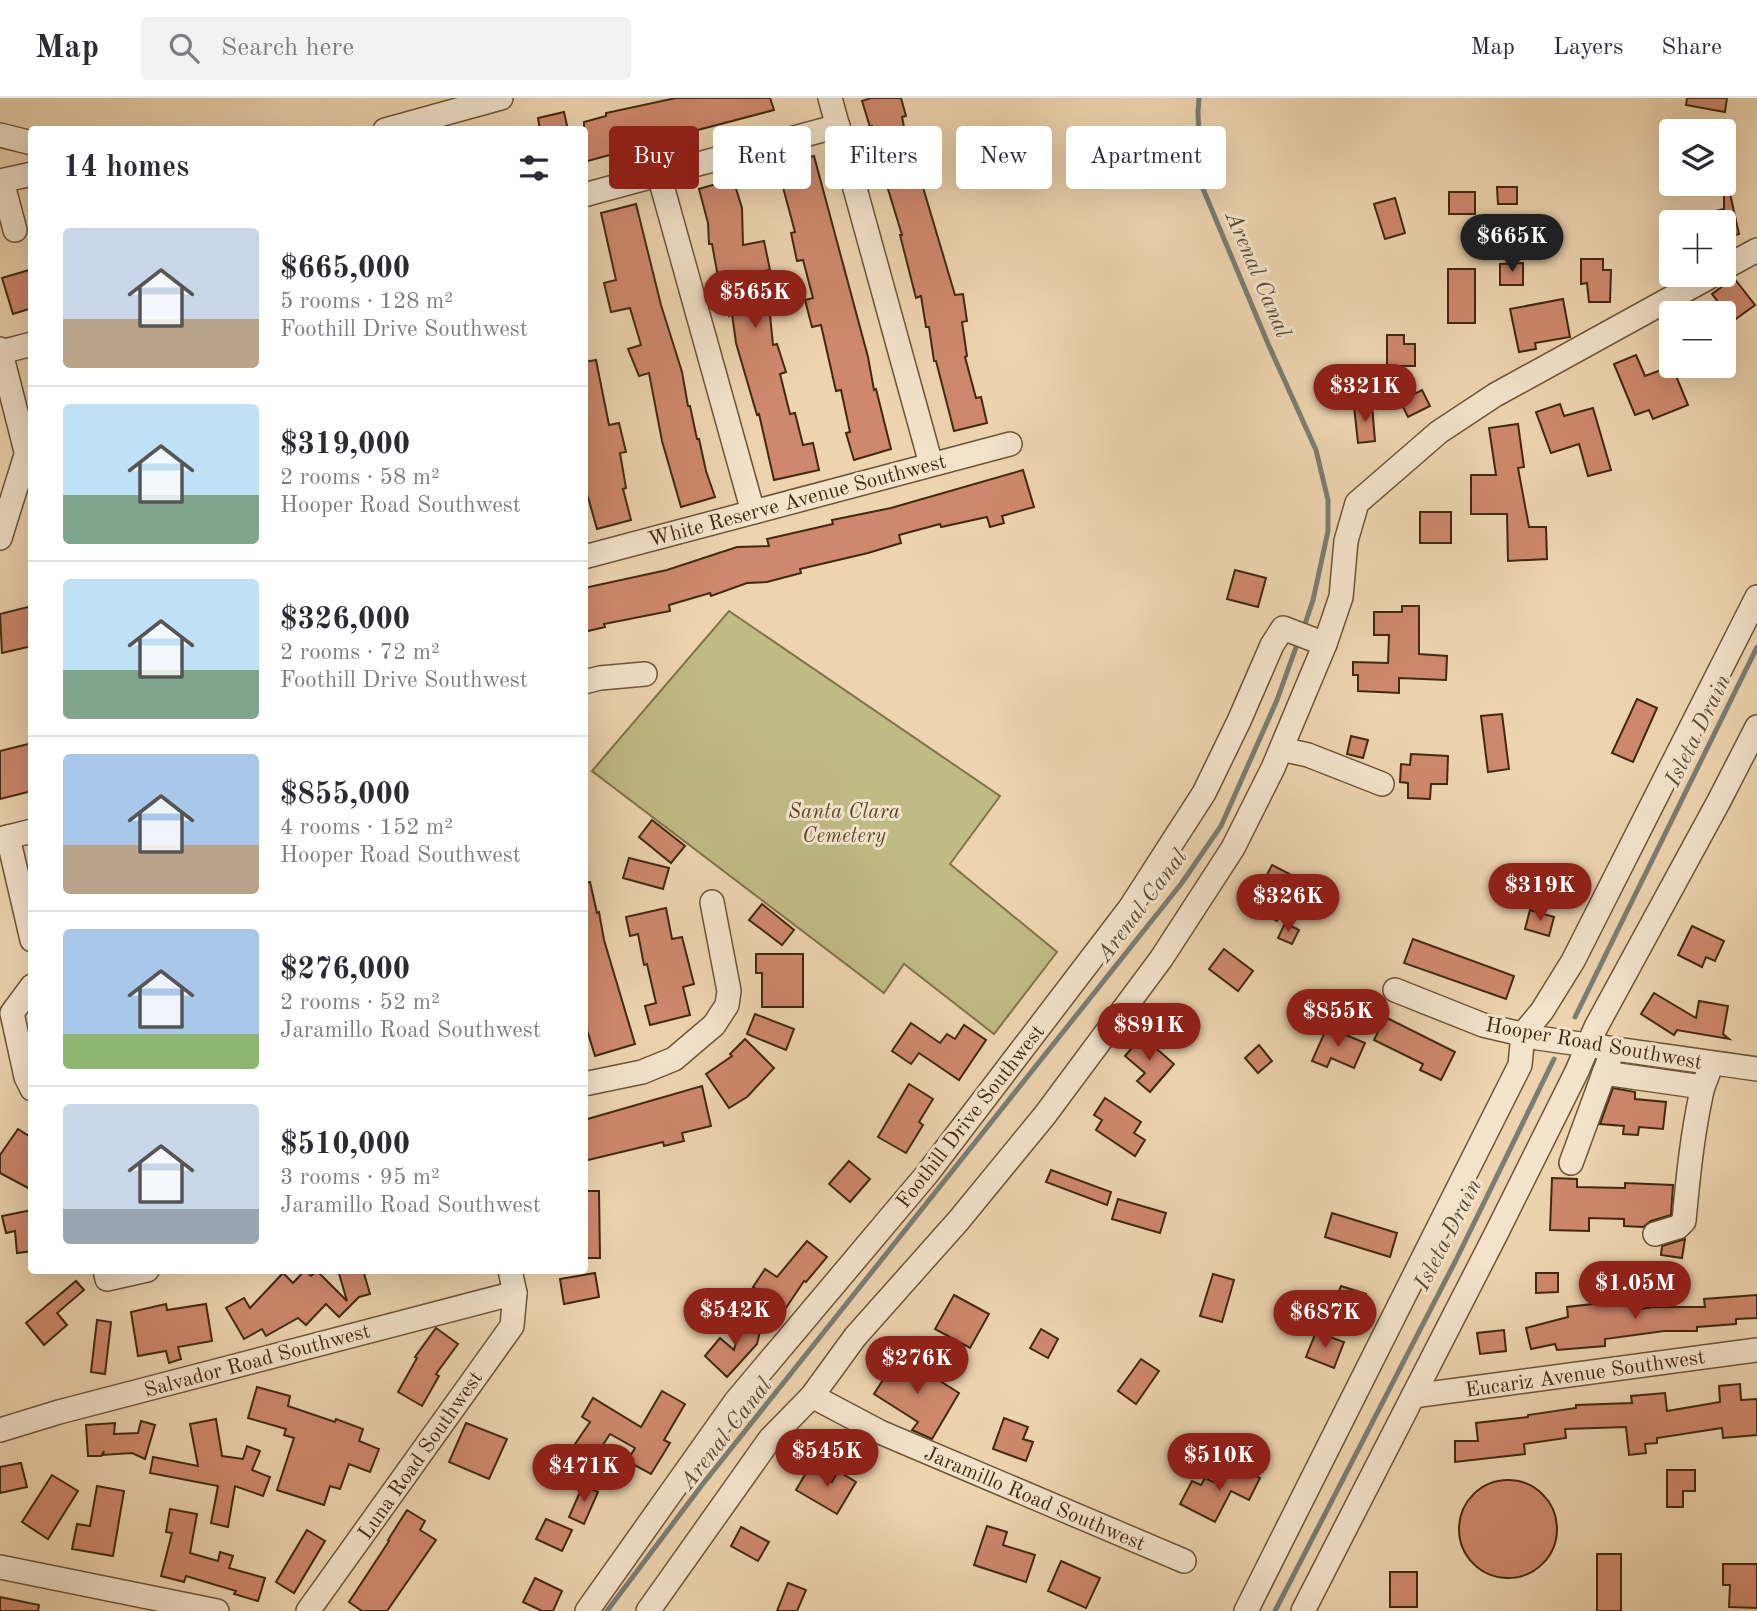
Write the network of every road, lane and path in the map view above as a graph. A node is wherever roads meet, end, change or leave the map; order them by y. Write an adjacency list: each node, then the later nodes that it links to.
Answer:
1 (501, 98): 3 (street)
2 (830, 98): 5 (street)
3 (472, 102): 4 (street)
4 (397, 126)
5 (838, 126)
6 (825, 130): 9 (street)
7 (0, 135): 8 (street)
8 (28, 142)
9 (699, 164)
10 (28, 175): 11 (street)
11 (1, 181): 16 (street)
12 (609, 188): 15 (street)
13 (663, 189): 26 (street)
14 (856, 189): 24 (street)
15 (588, 194)
16 (16, 230)
17 (1757, 250): 18 (street)
18 (1736, 261)
19 (1691, 287): 30 (street)
20 (28, 345): 21 (street)
21 (0, 351): 23 (street)
22 (1010, 444): 24 (street, White Reserve Avenue Southwest)
23 (28, 461)
24 (932, 464): 26 (street, White Reserve Avenue Southwest)
25 (28, 468): 27 (street)
26 (753, 512): 28 (street, White Reserve Avenue Southwest)
27 (0, 538)
28 (588, 556)
29 (1757, 597): 42 (street)
30 (1321, 642): 34 (street); 64 (street, Foothill Drive Southwest)
31 (645, 674): 32 (street)
32 (588, 681)
33 (1757, 727): 43 (street)
34 (1280, 749): 35 (street); 57 (street)
35 (1382, 784)
36 (28, 832): 37 (street)
37 (4, 838): 39 (street)
38 (712, 902): 49 (street)
39 (28, 925)
40 (1395, 990): 42 (street, Hooper Road Southwest)
41 (28, 991): 48 (street)
42 (1523, 1034): 43 (street, Hooper Road Southwest); 66 (street)
43 (1588, 1045): 44 (street, Hooper Road Southwest); 58 (street)
44 (1613, 1049): 45 (street, Hooper Road Southwest); 47 (street)
45 (1710, 1063): 46 (street, Hooper Road Southwest); 50 (street)
46 (1757, 1069)
47 (1604, 1073): 50 (street); 51 (street)
48 (28, 1081)
49 (588, 1083)
50 (1702, 1087): 52 (street)
51 (1571, 1163)
52 (1655, 1234)
53 (106, 1274): 54 (street)
54 (129, 1274)
55 (513, 1282): 59 (street, Salvador Road Southwest); 63 (street, Luna Road Southwest)
56 (1757, 1350): 58 (street, Eucariz Avenue Southwest)
57 (812, 1396): 60 (street, Jaramillo Road Southwest); 65 (street)
58 (1413, 1396): 67 (street)
59 (0, 1430)
60 (1184, 1561)
61 (0, 1567): 62 (street)
62 (217, 1611)
63 (308, 1611)
64 (587, 1611)
65 (648, 1611)
66 (1246, 1611)
67 (1303, 1611)

